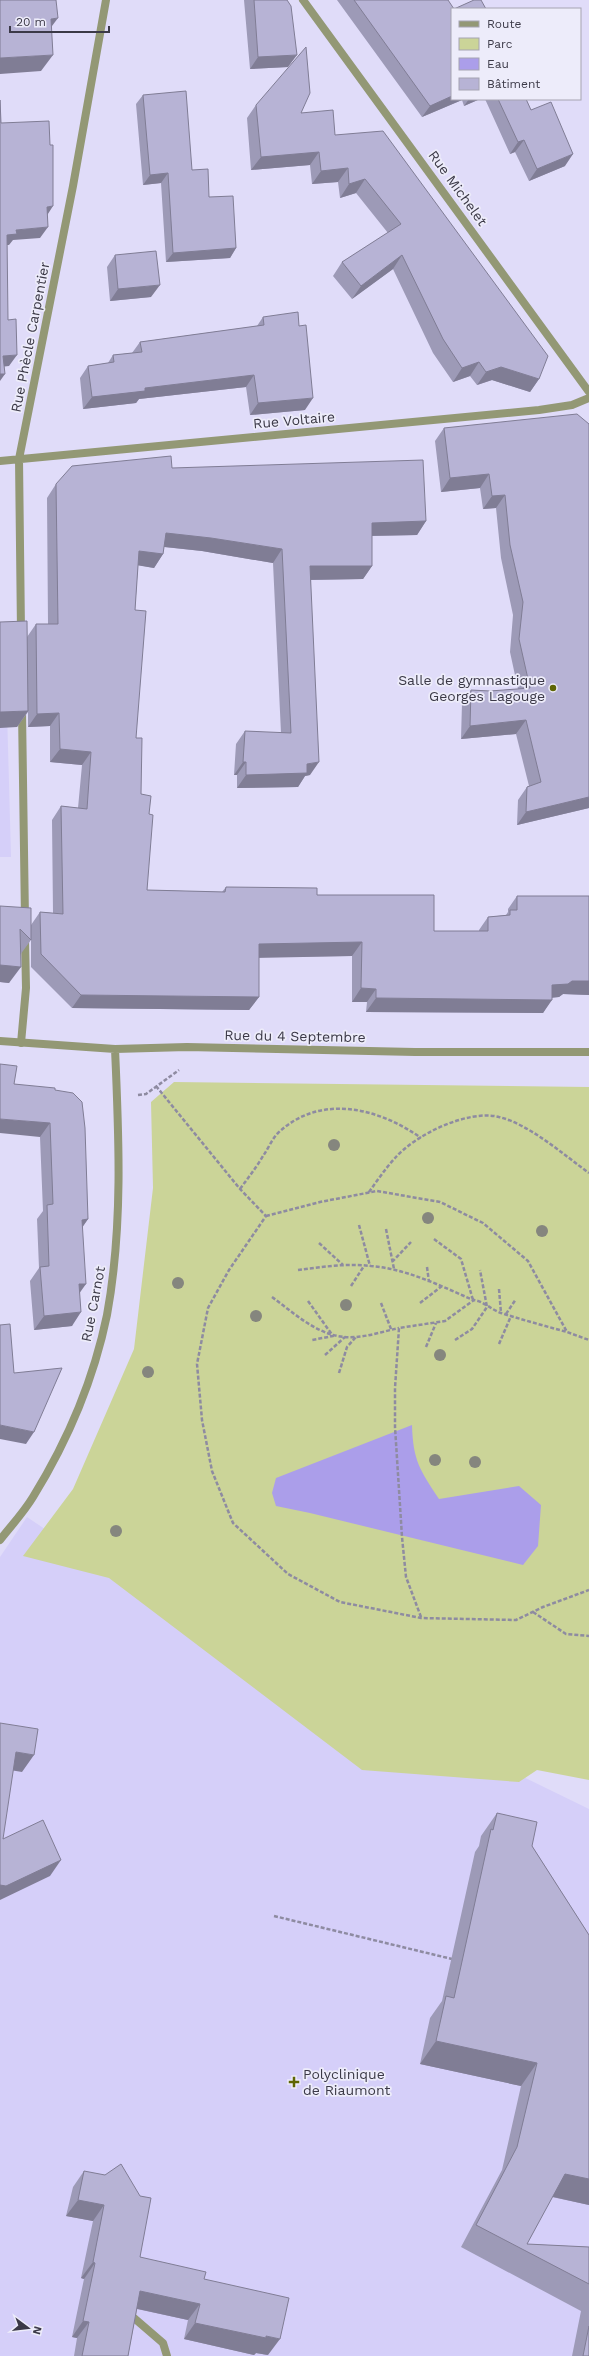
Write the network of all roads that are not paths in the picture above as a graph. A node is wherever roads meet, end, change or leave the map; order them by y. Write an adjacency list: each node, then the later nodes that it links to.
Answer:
1 (106, 0): 5 (street, Rue Phècle Carpentier)
2 (304, 0): 3 (street, Rue Michelet)
3 (589, 392)
4 (589, 398): 5 (street, Rue Voltaire)
5 (18, 459): 6 (street, Rue Voltaire); 7 (street, Rue Phècle Carpentier)
6 (0, 461)
7 (21, 641)
8 (22, 704): 10 (street)
9 (0, 1041): 10 (street, Rue du 4 Septembre)
10 (22, 1043): 11 (street, Rue du 4 Septembre)
11 (114, 1049): 12 (street, Rue du 4 Septembre); 13 (street, Rue Carnot)
12 (589, 1052)
13 (0, 1540)
14 (134, 2318): 15 (street)
15 (167, 2356)

